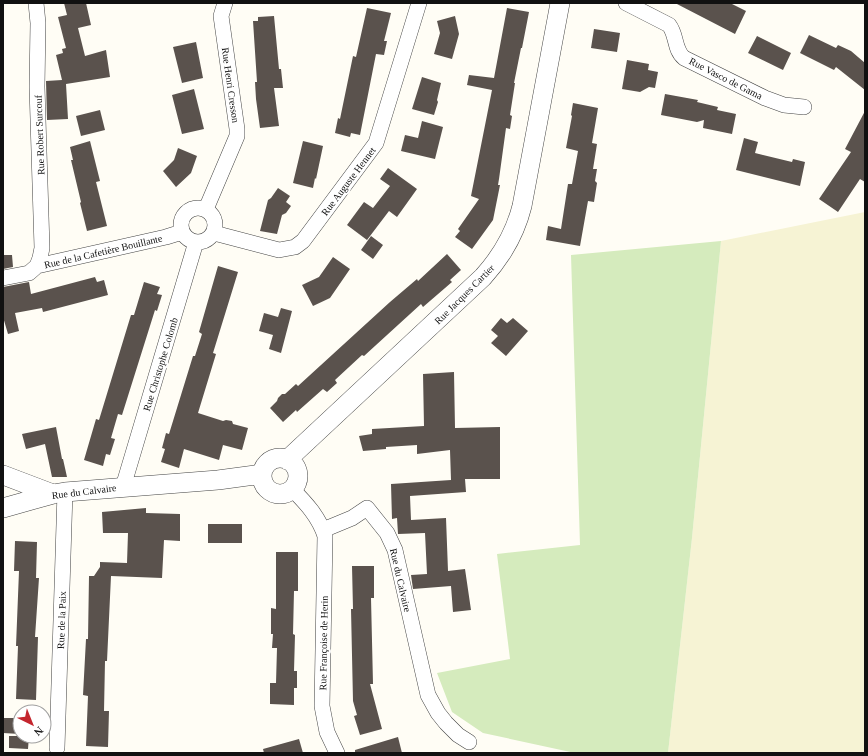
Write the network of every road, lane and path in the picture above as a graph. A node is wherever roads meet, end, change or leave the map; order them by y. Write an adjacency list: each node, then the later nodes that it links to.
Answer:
1 (36, 3): 11 (street, Rue Robert Surcouf)
2 (225, 3): 7 (street, Rue Henri Cresson)
3 (419, 3): 9 (street, Rue Auguste Hennet)
4 (560, 3): 13 (street, Rue Jacques Cartier)
5 (626, 3): 6 (street, Rue Vasco de Gama)
6 (804, 107)
7 (206, 209): 8 (street); 9 (street)
8 (182, 232): 10 (street); 11 (street, Rue de la Cafetière Bouillante)
9 (214, 233): 10 (street)
10 (196, 242): 16 (street, Rue Christophe Colomb)
11 (37, 266): 12 (street, Rue de la Cafetière Bouillante)
12 (3, 278)
13 (287, 460): 14 (street); 17 (street)
14 (262, 474): 16 (street, Rue du Calvaire); 17 (street)
15 (3, 475): 18 (street)
16 (123, 487): 18 (street, Rue du Calvaire)
17 (292, 489): 20 (street)
18 (59, 493): 19 (street, Rue du Calvaire); 22 (street, Rue de la Paix)
19 (3, 508)
20 (323, 530): 21 (street, Rue du Calvaire); 23 (street, Rue Françoise de Herin)
21 (470, 742)
22 (57, 748)
23 (337, 753)

